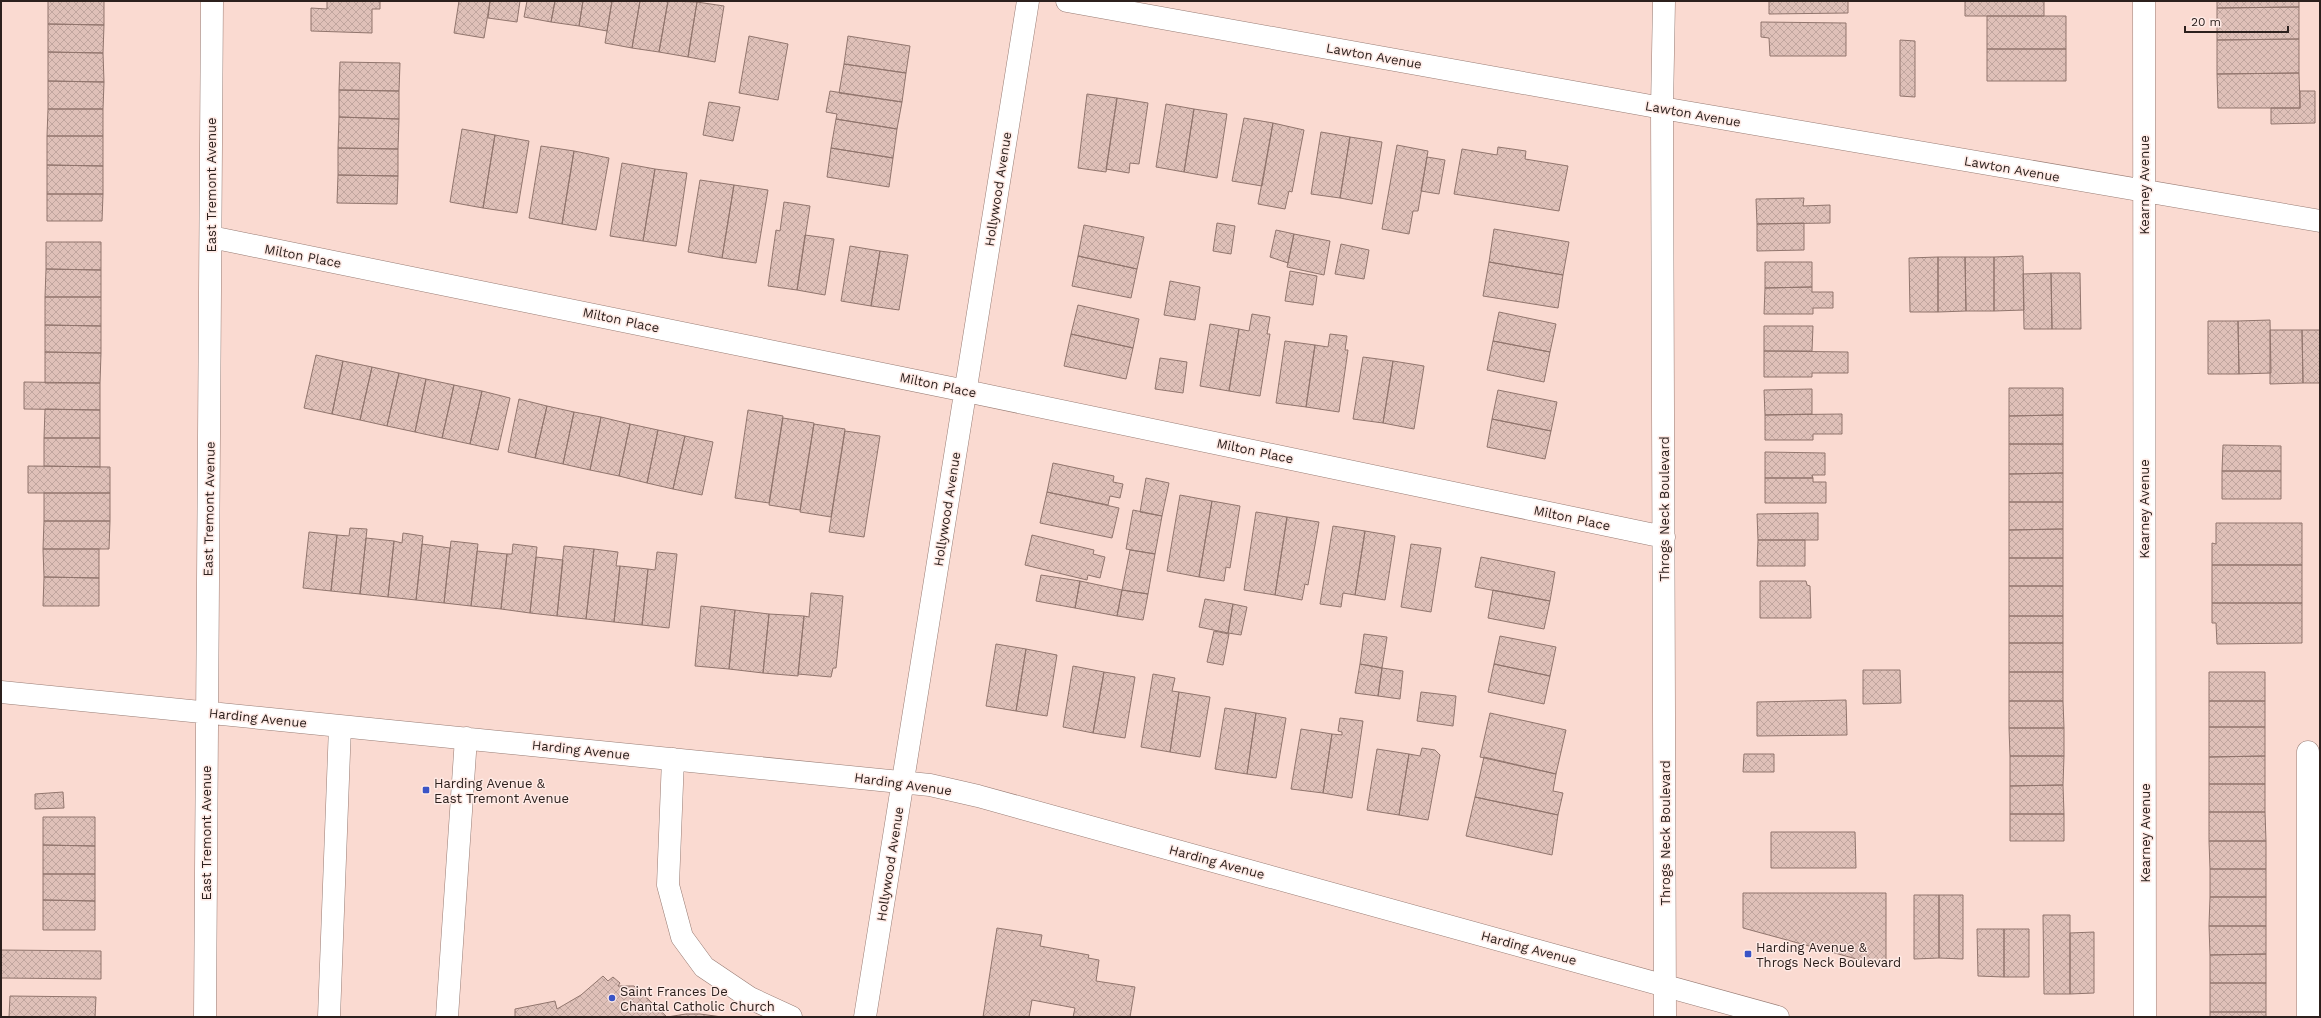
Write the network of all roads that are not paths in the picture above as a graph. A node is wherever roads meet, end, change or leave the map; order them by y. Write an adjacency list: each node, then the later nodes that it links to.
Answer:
1 (212, 1): 9 (street, East Tremont Avenue)
2 (1028, 1): 10 (street, Hollywood Avenue)
3 (1067, 1): 6 (street, Lawton Avenue)
4 (1664, 1): 6 (street, Throgs Neck Boulevard)
5 (2144, 1): 7 (street, Kearney Avenue)
6 (1662, 108): 7 (street, Lawton Avenue); 11 (street, Throgs Neck Boulevard)
7 (2144, 191): 8 (street, Lawton Avenue); 27 (street, Kearney Avenue)
8 (2320, 221)
9 (211, 237): 10 (street, Milton Place); 13 (street, East Tremont Avenue)
10 (966, 390): 11 (street, Milton Place); 18 (street, Hollywood Avenue)
11 (1664, 537): 19 (street, Throgs Neck Boulevard)
12 (1, 692): 13 (street, Harding Avenue)
13 (207, 713): 14 (street, Harding Avenue); 20 (street, East Tremont Avenue)
14 (340, 726): 15 (street, Harding Avenue); 21 (street)
15 (466, 738): 17 (street, Harding Avenue); 22 (street)
16 (2308, 752): 28 (street)
17 (673, 759): 18 (street, Harding Avenue); 23 (street)
18 (903, 782): 19 (street, Harding Avenue); 24 (street, Hollywood Avenue)
19 (1665, 986): 25 (street, Throgs Neck Boulevard); 26 (street, Harding Avenue)
20 (205, 1017)
21 (329, 1017)
22 (447, 1017)
23 (791, 1017)
24 (864, 1017)
25 (1665, 1017)
26 (1778, 1017)
27 (2145, 1017)
28 (2308, 1017)

